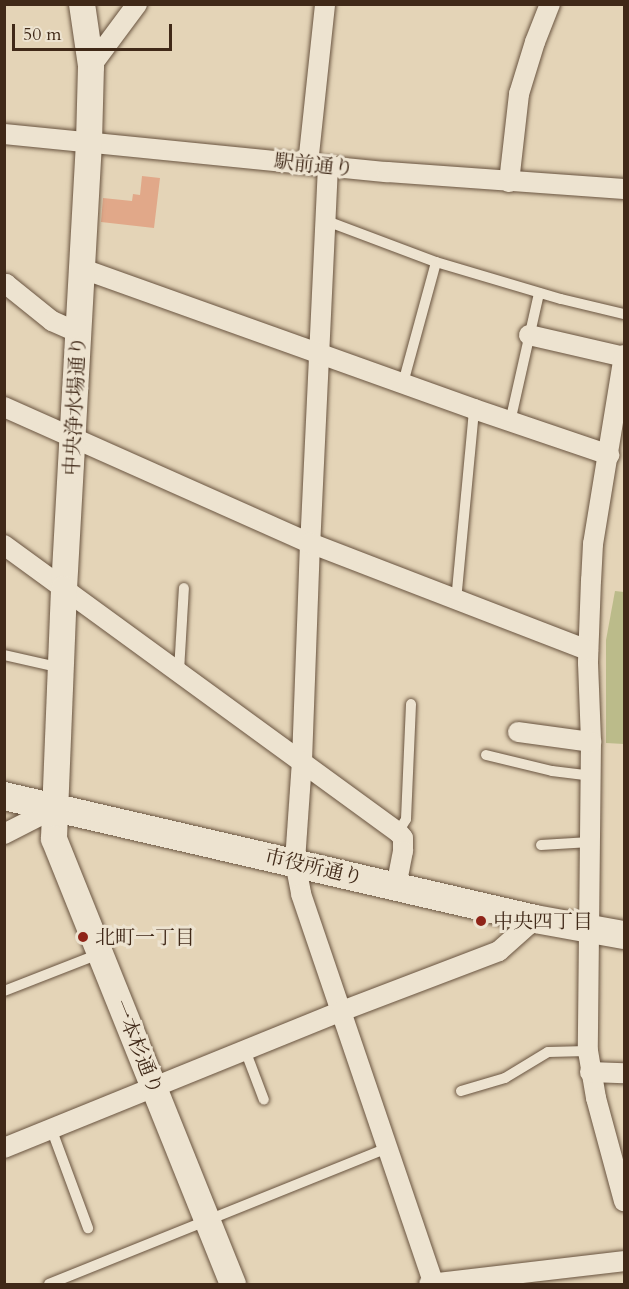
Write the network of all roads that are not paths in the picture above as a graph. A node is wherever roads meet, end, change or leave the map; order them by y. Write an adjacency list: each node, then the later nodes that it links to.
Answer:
1 (82, 4): 5 (street, 中央浄水場通り)
2 (136, 4): 5 (street)
3 (325, 4): 8 (street)
4 (550, 4): 9 (street)
5 (91, 66): 7 (street, 中央浄水場通り)
6 (4, 134): 7 (street, 駅前通り)
7 (89, 142): 8 (street, 駅前通り); 13 (street, 中央浄水場通り)
8 (318, 165): 9 (street, 駅前通り); 11 (street)
9 (509, 182): 10 (street, 駅前通り)
10 (624, 189)
11 (324, 220): 12 (lane); 19 (street)
12 (436, 262): 15 (lane); 21 (lane)
13 (82, 269): 17 (street, 中央浄水場通り); 19 (street)
14 (4, 286): 17 (street)
15 (539, 292): 16 (lane); 18 (lane)
16 (624, 314)
17 (79, 333): 25 (street, 中央浄水場通り)
18 (530, 335): 20 (street); 24 (lane)
19 (319, 353): 21 (street); 27 (street)
20 (623, 360): 26 (street)
21 (403, 383): 23 (street)
22 (4, 407): 25 (street)
23 (474, 409): 24 (street); 31 (lane)
24 (510, 422): 26 (street)
25 (74, 439): 27 (street); 30 (street, 中央浄水場通り)
26 (609, 455): 32 (street)
27 (310, 543): 31 (street); 40 (street)
28 (4, 545): 30 (street)
29 (184, 588): 35 (lane)
30 (64, 589): 34 (street, 中央浄水場通り); 35 (street)
31 (456, 601): 32 (street)
32 (588, 650): 38 (street)
33 (4, 655): 34 (lane)
34 (61, 668): 43 (street, 中央浄水場通り)
35 (178, 671): 40 (street)
36 (411, 704): 44 (lane)
37 (518, 732): 38 (street)
38 (591, 742): 41 (street)
39 (486, 755): 41 (lane)
40 (302, 761): 44 (street); 48 (street)
41 (591, 776): 46 (street)
42 (4, 796): 43 (main road, 市役所通り)
43 (55, 808): 45 (street); 48 (main road, 市役所通り); 53 (street, 一本杉通り)
44 (398, 832): 49 (street)
45 (4, 834)
46 (590, 842): 47 (lane); 51 (street)
47 (541, 845)
48 (295, 862): 49 (main road, 市役所通り); 55 (street)
49 (396, 886): 50 (main road, 市役所通り)
50 (535, 919): 51 (main road, 市役所通り); 55 (street)
51 (591, 931): 52 (main road, 市役所通り); 57 (street)
52 (624, 935)
53 (100, 954): 54 (lane); 60 (street, 一本杉通り)
54 (4, 991)
55 (342, 1011): 56 (street); 65 (street)
56 (245, 1050): 60 (street); 62 (lane)
57 (588, 1051): 58 (street); 61 (lane)
58 (590, 1072): 59 (street); 66 (street)
59 (624, 1073)
60 (153, 1086): 63 (street); 67 (street, 一本杉通り)
61 (461, 1092)
62 (264, 1100)
63 (51, 1128): 64 (street); 68 (lane)
64 (4, 1148)
65 (388, 1148): 67 (lane); 72 (street)
66 (624, 1201)
67 (208, 1221): 70 (lane); 71 (street, 一本杉通り)
68 (88, 1228)
69 (624, 1261): 72 (street)
70 (49, 1284)
71 (233, 1284)
72 (432, 1284)

